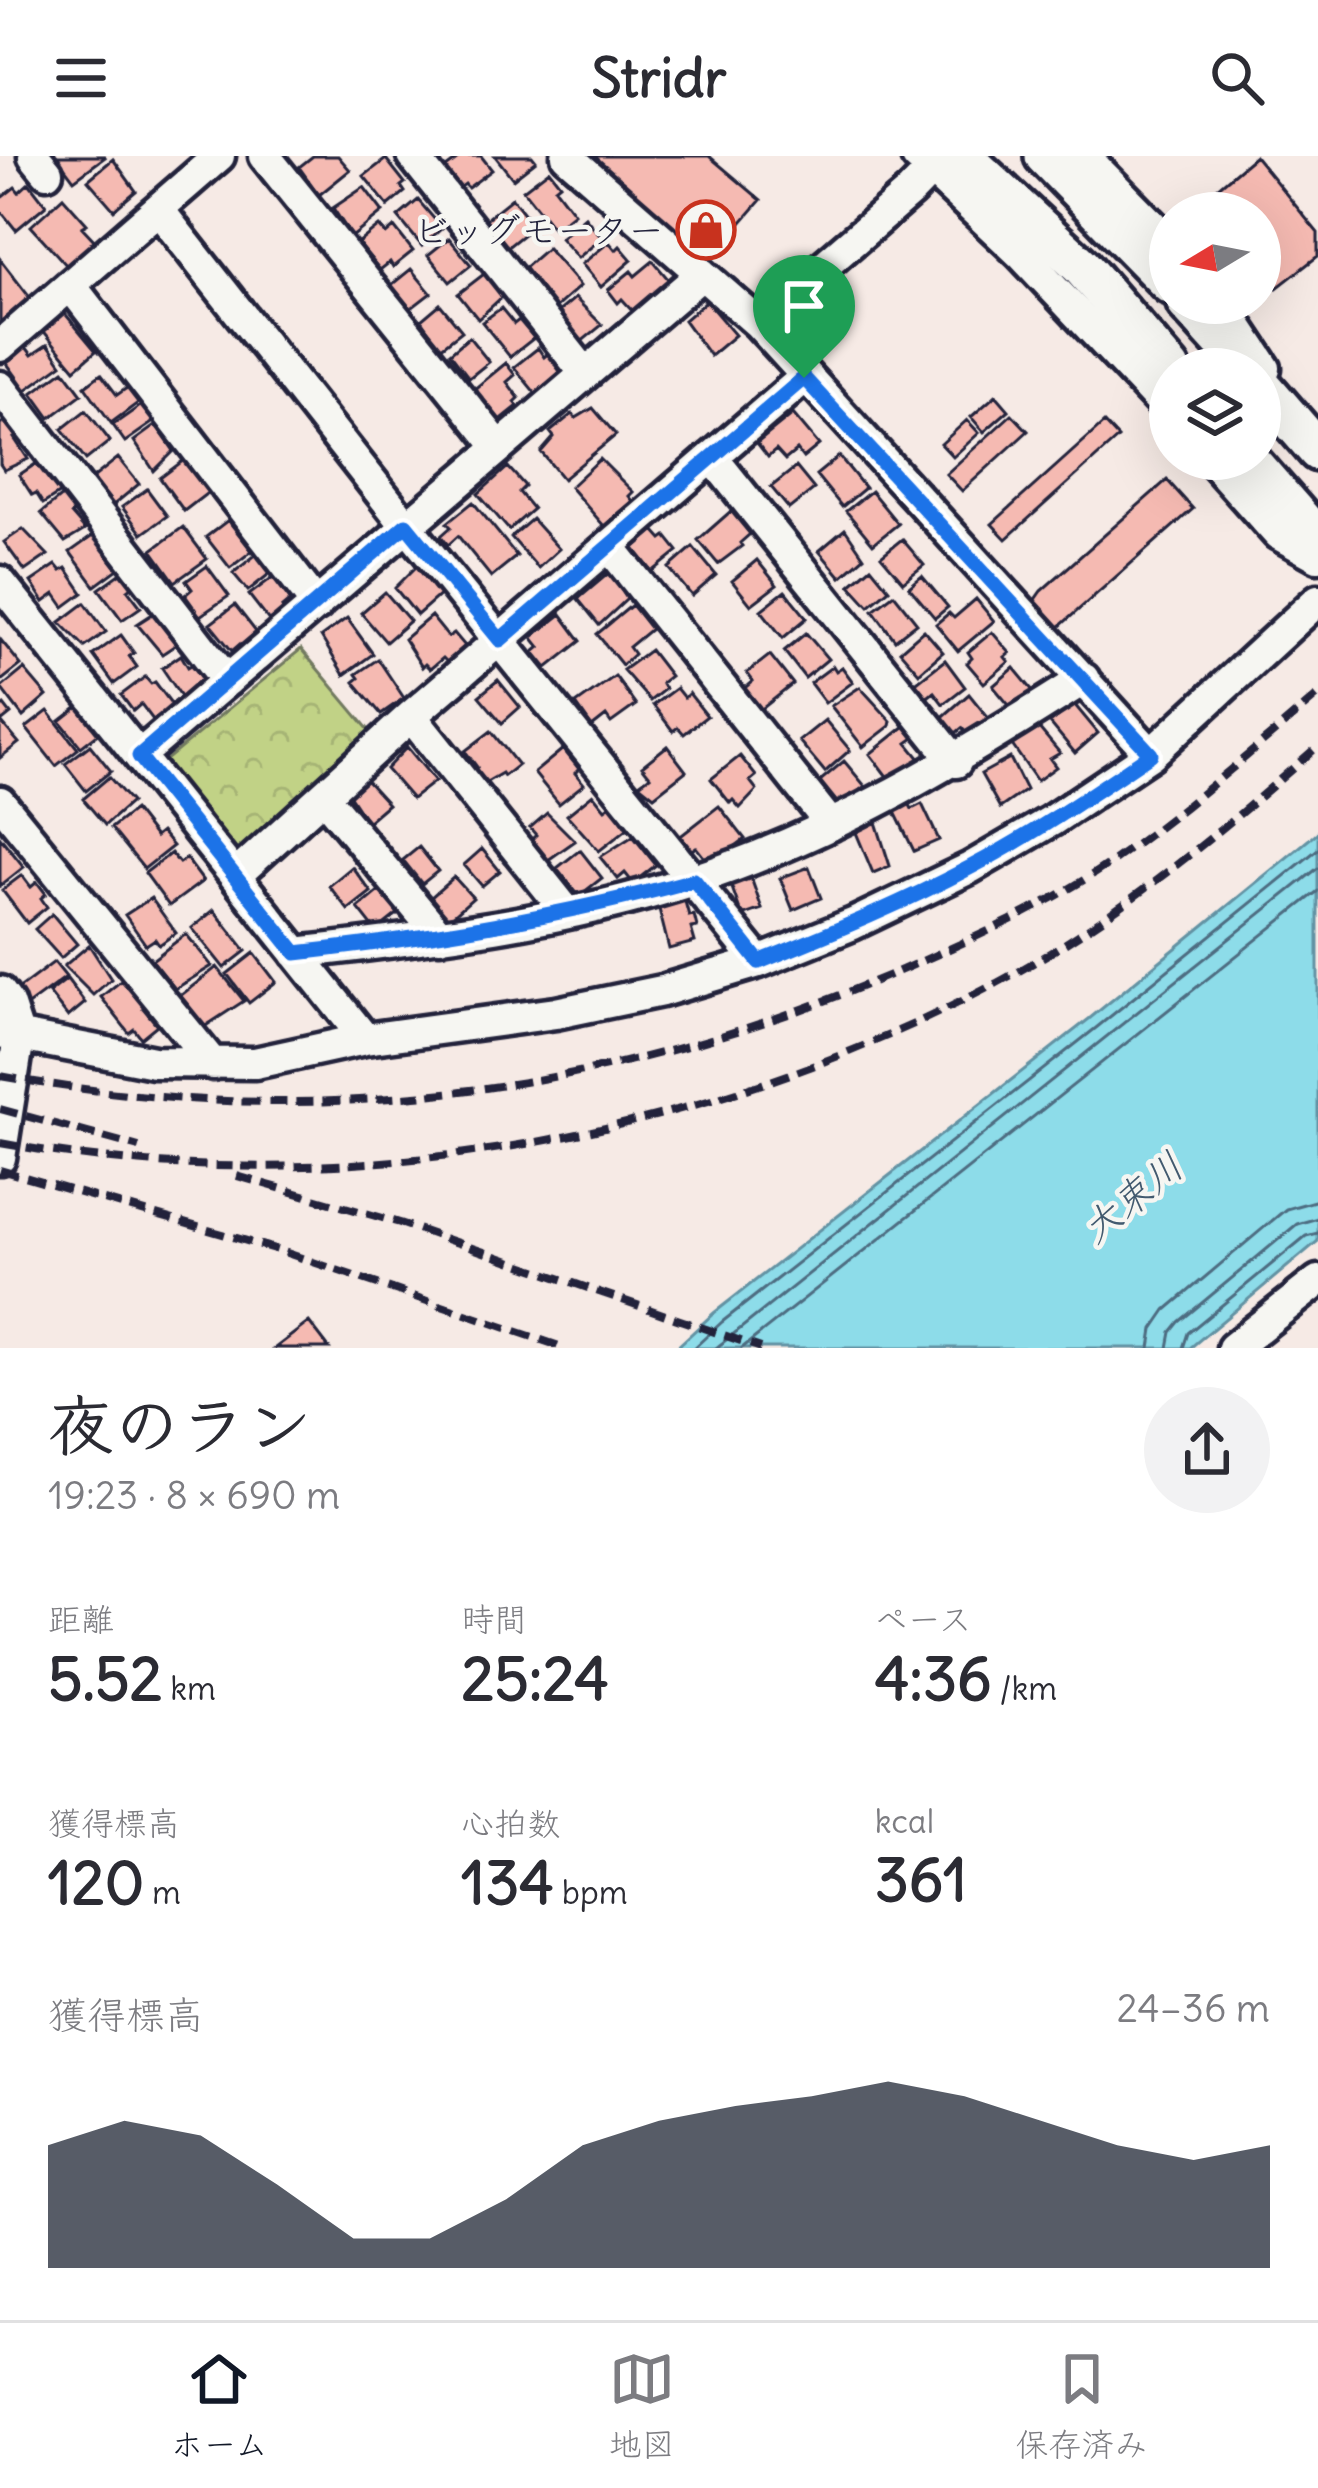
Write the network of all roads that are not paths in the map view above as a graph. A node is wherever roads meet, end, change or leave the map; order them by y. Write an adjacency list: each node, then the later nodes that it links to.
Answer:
1 (219, 156): 8 (street)
2 (266, 156): 24 (street)
3 (413, 156): 19 (street)
4 (567, 156): 11 (street)
5 (1046, 156): 10 (main road)
6 (1084, 156): 9 (street)
7 (939, 160): 13 (street); 17 (main road); 22 (street)
8 (158, 209): 12 (street); 29 (street)
9 (1149, 222)
10 (1149, 262)
11 (702, 274): 13 (street); 19 (street)
12 (70, 286): 16 (street); 35 (street)
13 (758, 323): 20 (street)
14 (1206, 324): 18 (main road)
15 (1236, 324): 25 (street)
16 (0, 346)
17 (1152, 348)
18 (1227, 348)
19 (585, 373): 24 (street)
20 (804, 378): 26 (street); 37 (street)
21 (0, 387): 38 (street)
22 (1149, 390)
23 (1281, 408): 25 (main road)
24 (500, 447): 29 (street)
25 (1318, 450)
26 (712, 457): 31 (street); 42 (street)
27 (1230, 480): 32 (street)
28 (1266, 480): 30 (main road)
29 (406, 525): 35 (street); 36 (street)
30 (1318, 539)
31 (609, 546): 36 (street); 45 (street)
32 (1318, 556)
33 (0, 582): 41 (street)
34 (1318, 600): 40 (street)
35 (317, 604): 38 (street)
36 (500, 640): 39 (street); 47 (street)
37 (1084, 680): 40 (street); 42 (street)
38 (226, 682): 41 (street)
39 (411, 716): 43 (street); 48 (street)
40 (1151, 754): 51 (street)
41 (139, 756): 46 (street)
42 (956, 762): 45 (street)
43 (325, 798): 46 (street); 49 (street)
44 (0, 802): 55 (street)
45 (831, 826): 47 (street)
46 (235, 876): 50 (street)
47 (694, 880): 48 (street); 51 (street)
48 (568, 912): 49 (street)
49 (440, 936): 50 (street)
50 (296, 953): 54 (street)
51 (759, 962): 54 (street)
52 (0, 992): 53 (street)
53 (10, 1034): 55 (street); 56 (street)
54 (365, 1039): 55 (street)
55 (213, 1064)
56 (0, 1158)
57 (1318, 1281): 58 (street)
58 (1233, 1348)

